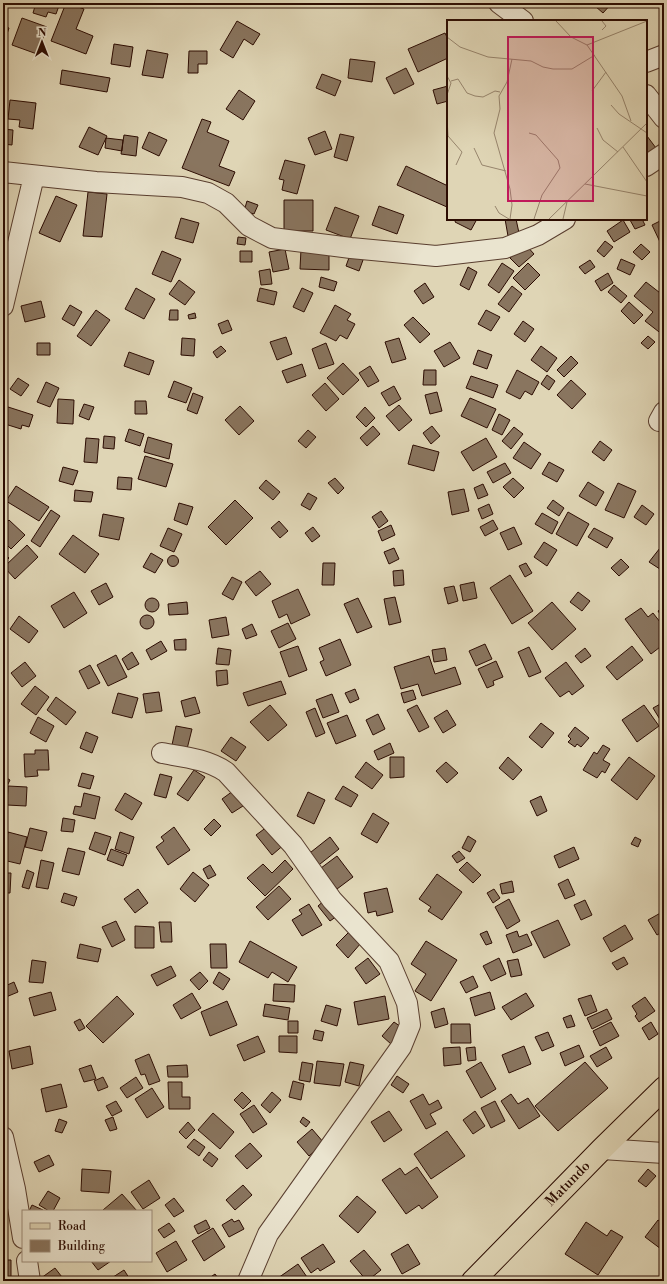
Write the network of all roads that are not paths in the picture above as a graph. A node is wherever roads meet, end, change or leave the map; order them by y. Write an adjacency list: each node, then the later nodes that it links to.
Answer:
1 (498, 3): 2 (street)
2 (522, 20)
3 (664, 55): 4 (street)
4 (647, 62)
5 (647, 96): 6 (street)
6 (664, 118)
7 (664, 154): 8 (street)
8 (647, 165)
9 (3, 172): 10 (street)
10 (34, 176): 11 (street); 12 (street)
11 (563, 220)
12 (3, 306)
13 (162, 753): 21 (street)
14 (664, 1088): 16 (main road, Matundo)
15 (3, 1137): 18 (street)
16 (602, 1149): 17 (street); 22 (main road, Matundo)
17 (664, 1153)
18 (22, 1232)
19 (27, 1262): 20 (street)
20 (30, 1281)
21 (248, 1281)
22 (473, 1281)

